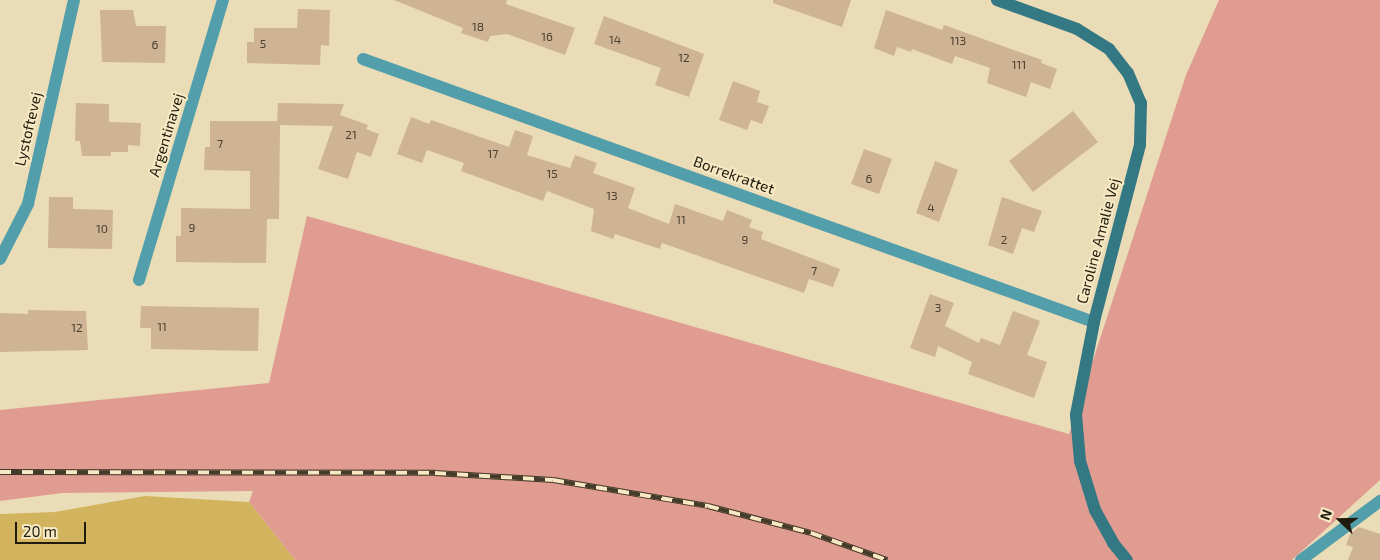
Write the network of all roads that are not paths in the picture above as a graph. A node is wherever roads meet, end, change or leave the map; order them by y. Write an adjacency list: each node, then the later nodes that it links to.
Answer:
1 (74, 0): 5 (street, Lystoftevej)
2 (223, 0): 6 (street, Argentinavej)
3 (997, 0): 7 (street, Caroline Amalie Vej)
4 (363, 59): 7 (street, Borrekrattet)
5 (0, 259)
6 (139, 280)
7 (1094, 322): 9 (street, Caroline Amalie Vej)
8 (1380, 501): 10 (street)
9 (1127, 560)
10 (1301, 560)

